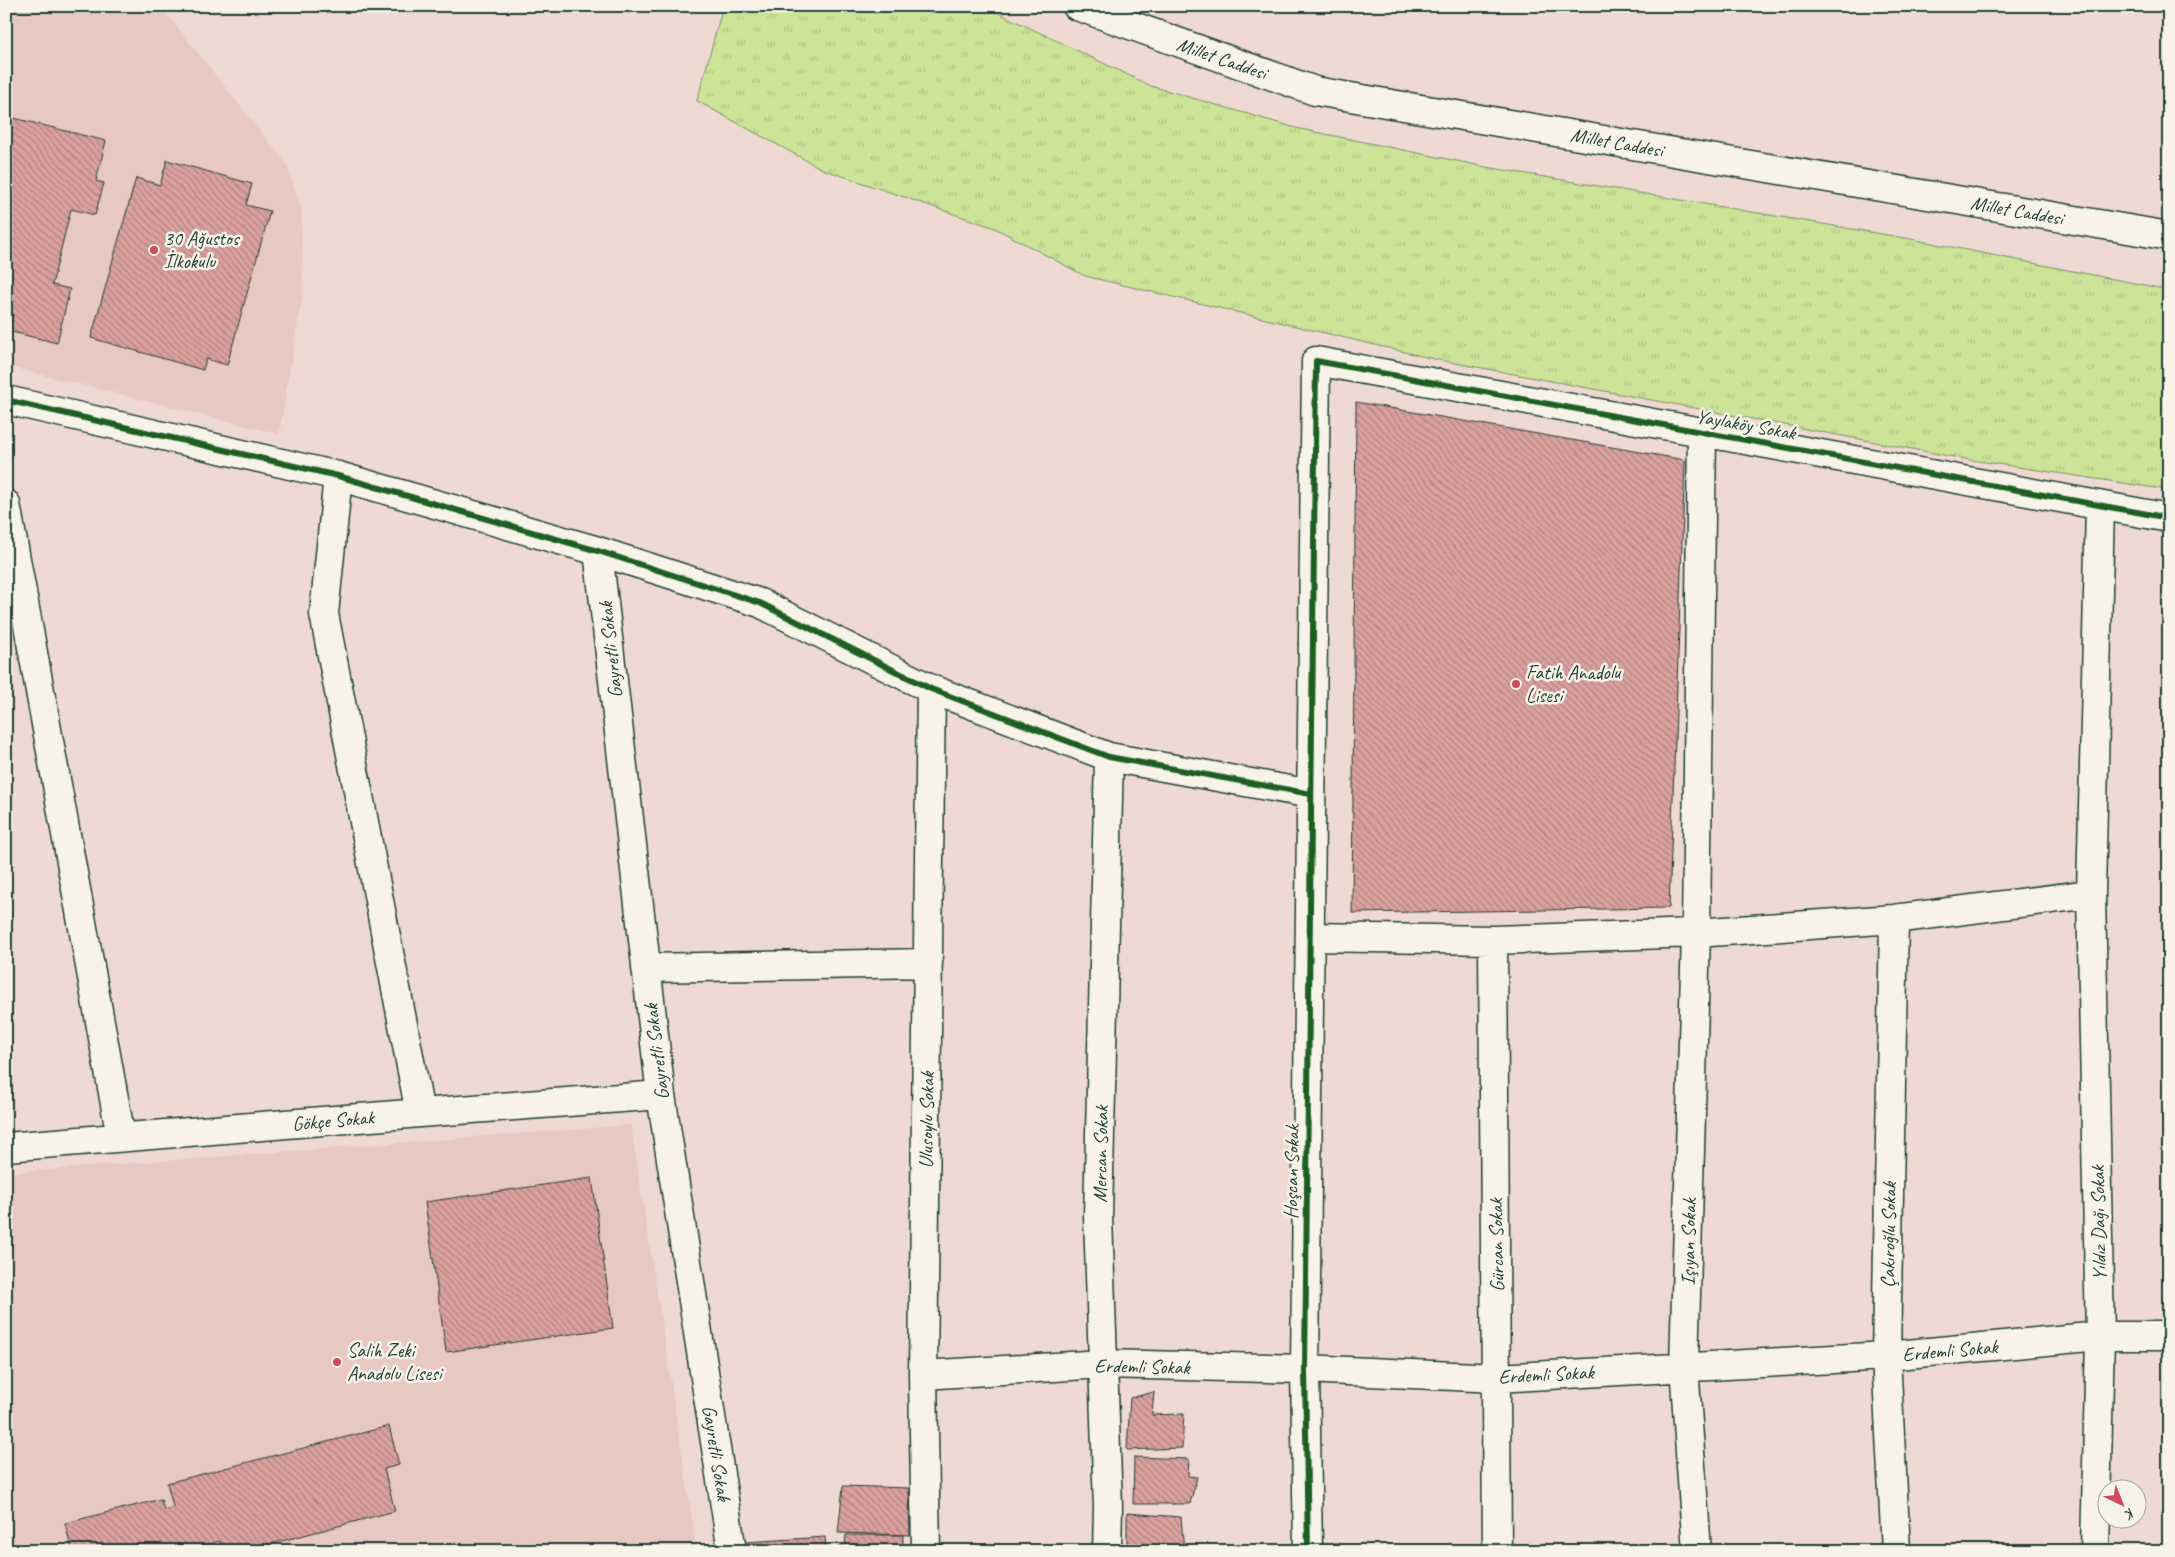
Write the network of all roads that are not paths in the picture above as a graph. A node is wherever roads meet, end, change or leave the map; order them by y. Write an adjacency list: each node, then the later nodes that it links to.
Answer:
1 (1077, 6): 2 (street, Millet Caddesi)
2 (2169, 236)
3 (1316, 361): 5 (street, Yaylaköy Sokak); 13 (street, Hoşcan Sokak)
4 (6, 400): 6 (street)
5 (1702, 432): 8 (street, Yaylaköy Sokak); 16 (street, Işıyan Sokak)
6 (338, 476): 10 (street); 22 (street)
7 (6, 504): 23 (street)
8 (2100, 506): 9 (street, Yaylaköy Sokak); 14 (street, Yıldız Dağı Sokak)
9 (2169, 518)
10 (598, 551): 11 (street); 20 (street, Gayretli Sokak)
11 (931, 689): 12 (street); 19 (street, Ulusoylu Sokak)
12 (1109, 757): 13 (street); 28 (street, Mercan Sokak)
13 (1312, 794): 17 (street, Hoşcan Sokak)
14 (2091, 894): 15 (street); 25 (street, Yıldız Dağı Sokak)
15 (1894, 919): 16 (street); 27 (street, Çakıroğlu Sokak)
16 (1696, 933): 18 (street); 29 (street, Işıyan Sokak)
17 (1311, 937): 18 (street); 30 (street, Hoşcan Sokak)
18 (1492, 940): 32 (street, Gürcan Sokak)
19 (928, 962): 20 (street); 31 (street, Ulusoylu Sokak)
20 (646, 968): 21 (street, Gayretli Sokak)
21 (661, 1095): 22 (street, Gökçe Sokak); 33 (street, Gayretli Sokak)
22 (420, 1112): 23 (street, Gökçe Sokak)
23 (121, 1137): 24 (street, Gökçe Sokak)
24 (6, 1147)
25 (2100, 1336): 26 (street, Erdemli Sokak); 27 (street, Erdemli Sokak); 40 (street, Yıldız Dağı Sokak)
26 (2169, 1336)
27 (1886, 1356): 29 (street, Erdemli Sokak); 39 (street, Çakıroğlu Sokak)
28 (1103, 1364): 30 (street, Erdemli Sokak); 31 (street, Erdemli Sokak); 35 (street, Mercan Sokak)
29 (1684, 1366): 32 (street, Erdemli Sokak); 38 (street, Işıyan Sokak)
30 (1304, 1369): 32 (street, Erdemli Sokak); 36 (street, Hoşcan Sokak)
31 (923, 1375): 34 (street, Ulusoylu Sokak)
32 (1497, 1378): 37 (street, Gürcan Sokak)
33 (732, 1551)
34 (926, 1551)
35 (1107, 1551)
36 (1308, 1551)
37 (1497, 1551)
38 (1697, 1551)
39 (1896, 1551)
40 (2095, 1551)

